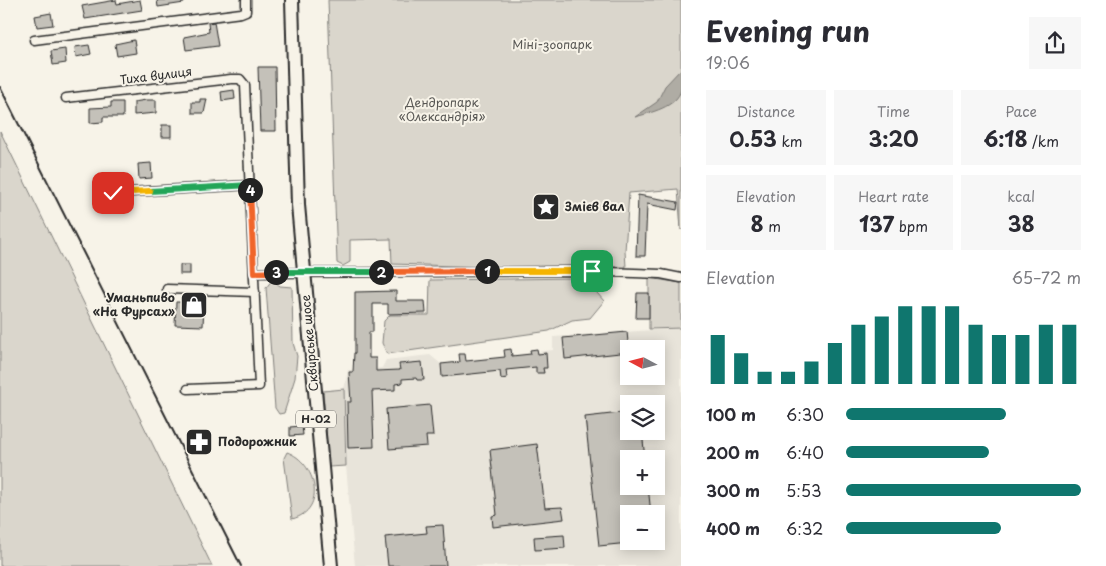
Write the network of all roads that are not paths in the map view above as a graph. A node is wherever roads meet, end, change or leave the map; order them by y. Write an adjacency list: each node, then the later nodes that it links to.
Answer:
1 (246, 0): 3 (street)
2 (292, 0): 7 (main road, Сквирське шосе / Н-02)
3 (34, 40)
4 (66, 98): 5 (street, Тиха вулиця)
5 (250, 185): 6 (street); 8 (street)
6 (113, 193)
7 (303, 272): 8 (street); 9 (street); 13 (main road, Сквирське шосе / Н-02)
8 (254, 273): 11 (street)
9 (681, 278)
10 (167, 289): 11 (street)
11 (255, 292): 12 (street)
12 (188, 389)
13 (331, 566)

